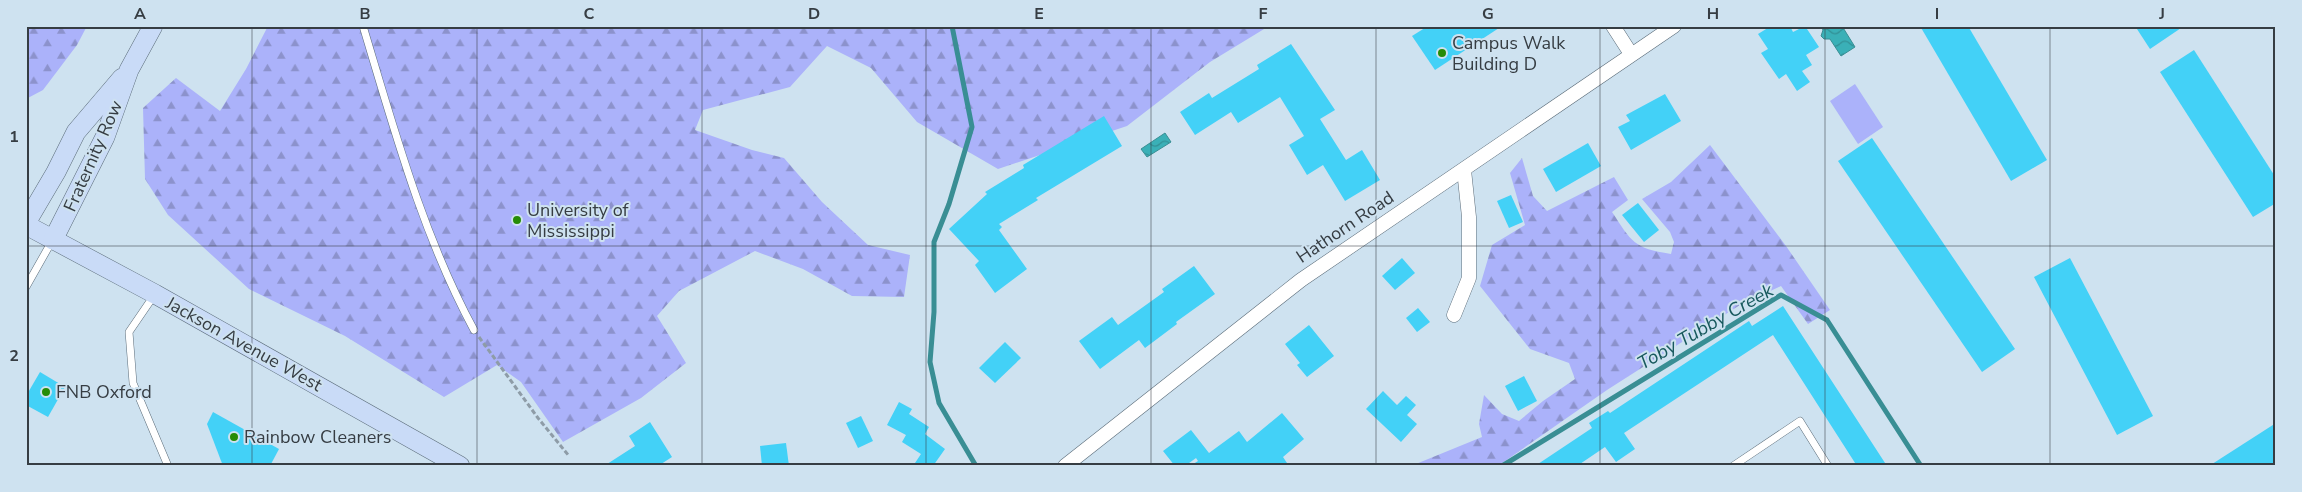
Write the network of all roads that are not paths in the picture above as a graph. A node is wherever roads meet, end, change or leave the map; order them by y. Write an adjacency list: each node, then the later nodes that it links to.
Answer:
1 (153, 26): 6 (main road, Fraternity Row)
2 (363, 26): 13 (lane)
3 (1613, 26): 5 (street)
4 (1674, 26): 5 (street, Hathorn Road)
5 (1631, 54): 7 (street, Hathorn Road)
6 (130, 70): 8 (main road, Fraternity Row); 9 (main road, Fraternity Row)
7 (1464, 170): 12 (street); 16 (street, Hathorn Road)
8 (26, 224): 9 (main road, Jackson Avenue West)
9 (53, 240): 10 (lane); 11 (main road, Jackson Avenue West)
10 (26, 287)
11 (155, 294): 14 (lane); 15 (main road, Jackson Avenue West)
12 (1454, 315)
13 (474, 330)
14 (168, 466)
15 (460, 466)
16 (1064, 466)
17 (1733, 466): 18 (lane)
18 (1828, 466)

